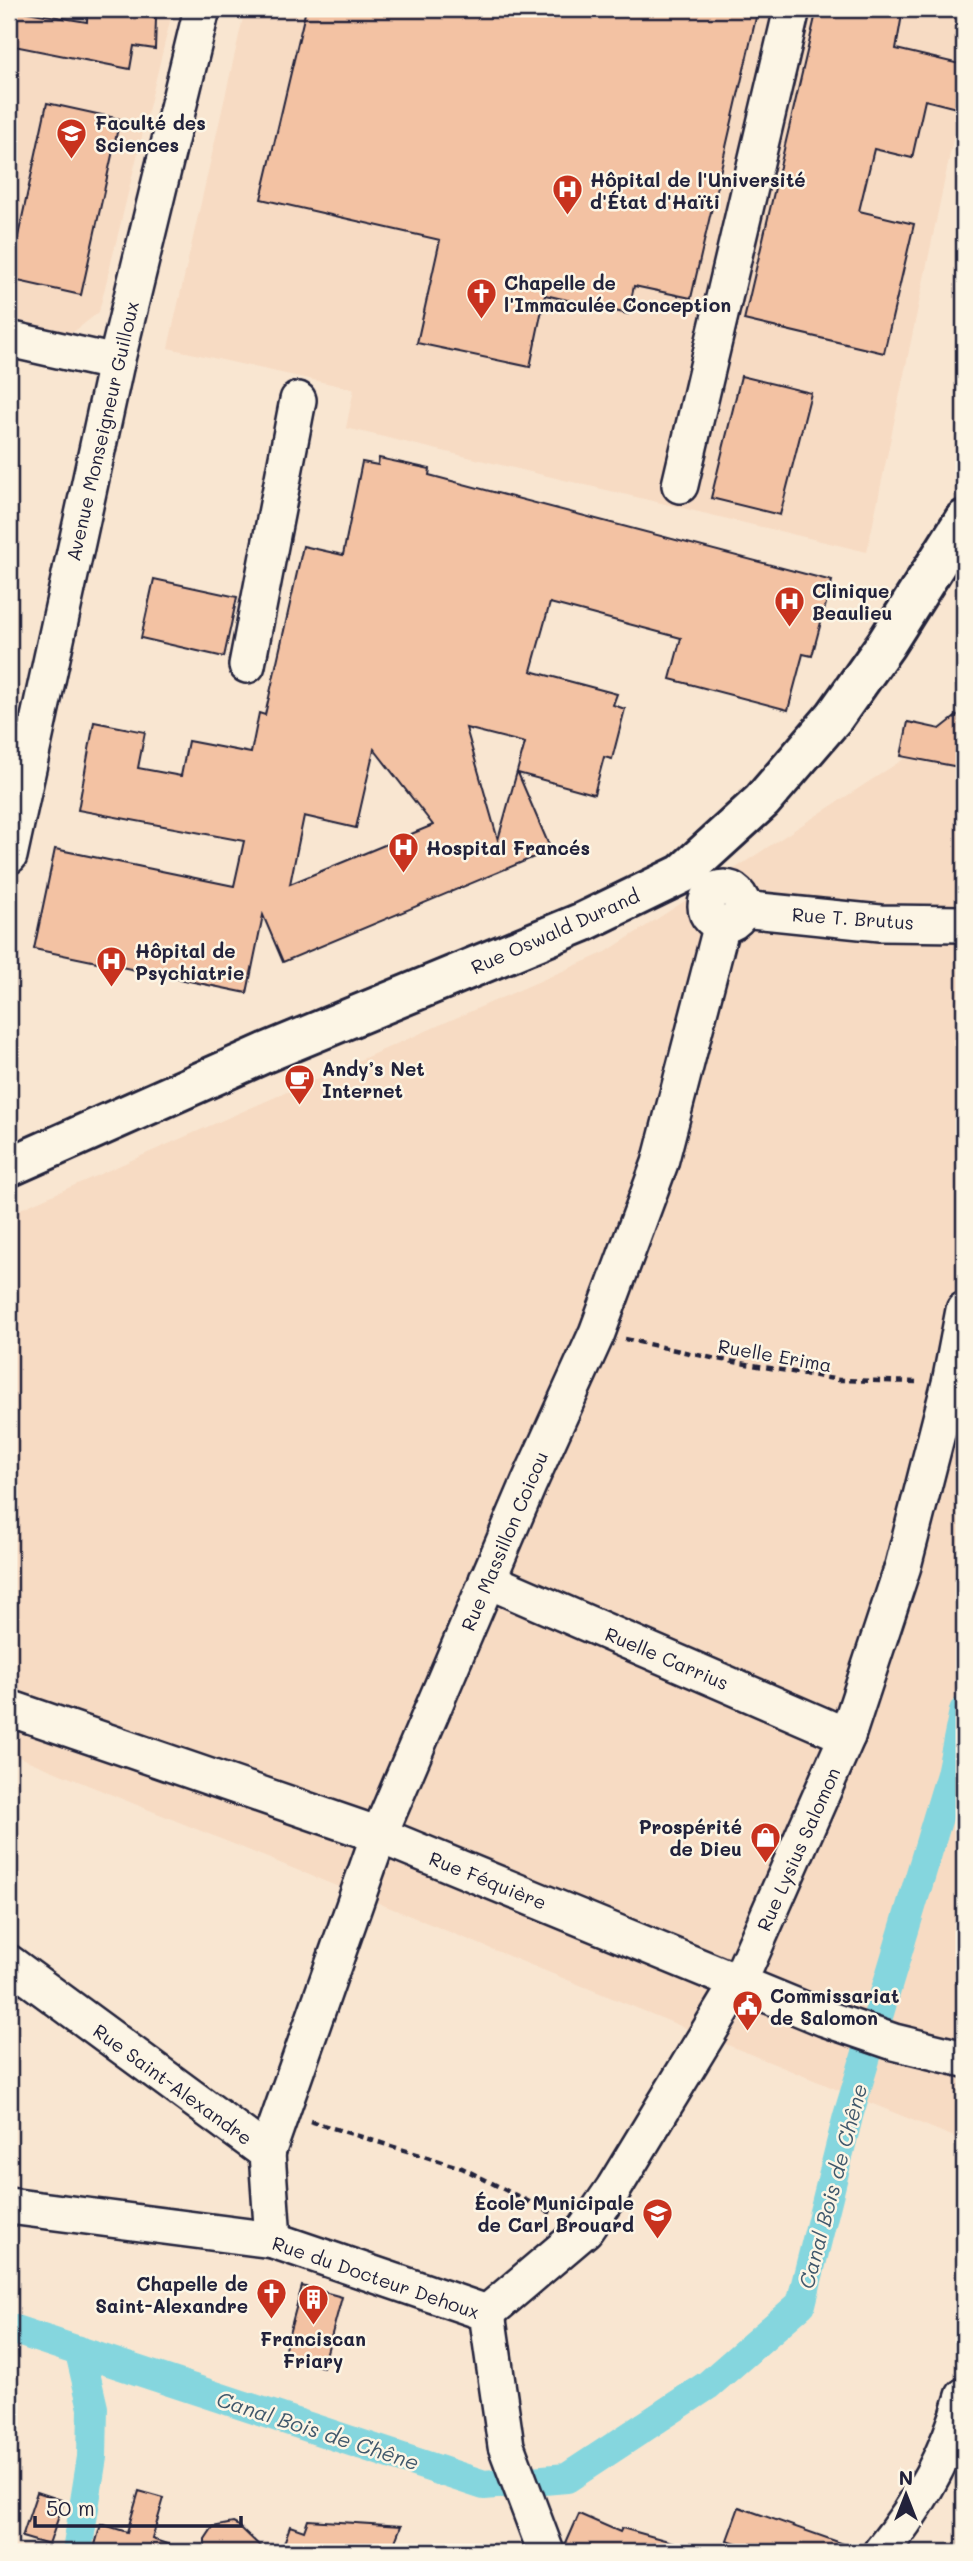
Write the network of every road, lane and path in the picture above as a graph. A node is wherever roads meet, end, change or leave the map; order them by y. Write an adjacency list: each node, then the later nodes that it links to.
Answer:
1 (202, 9): 4 (street, Avenue Monseigneur Guilloux)
2 (792, 9): 6 (street)
3 (9, 339): 4 (street)
4 (116, 363): 9 (street, Avenue Monseigneur Guilloux)
5 (298, 400): 8 (street)
6 (680, 485)
7 (964, 520): 10 (main road, Rue Oswald Durand)
8 (247, 665)
9 (9, 856)
10 (713, 901): 11 (street, Rue T. Brutus); 12 (main road, Rue Oswald Durand); 14 (street, Rue Massillon Coicou)
11 (964, 924)
12 (9, 1167)
13 (964, 1310): 15 (street, Rue Lysius Salomon)
14 (597, 1332): 15 (path, Ruelle Erima); 16 (street, Rue Massillon Coicou)
15 (950, 1383): 18 (street, Rue Lysius Salomon)
16 (487, 1580): 18 (street, Ruelle Carrius); 19 (street, Rue Massillon Coicou)
17 (9, 1708): 19 (street, Rue Féquière)
18 (847, 1736): 21 (street, Rue Lysius Salomon)
19 (379, 1835): 21 (street, Rue Féquière); 23 (street, Rue Massillon Coicou)
20 (9, 1963): 24 (street, Rue Saint-Alexandre)
21 (739, 1982): 22 (street, Rue Féquière); 26 (street, Rue Lysius Salomon)
22 (964, 2059)
23 (281, 2116): 24 (street, Rue Massillon Coicou); 26 (path)
24 (267, 2153): 27 (street, Rue Saint-Alexandre)
25 (9, 2206): 27 (street, Rue du Docteur Dehoux)
26 (584, 2230): 28 (street, Rue Lysius Salomon)
27 (273, 2239): 28 (street, Rue du Docteur Dehoux)
28 (487, 2313): 31 (street, Rue du Docteur Dehoux)
29 (964, 2396): 30 (street)
30 (959, 2439): 32 (street)
31 (545, 2550)
32 (881, 2552)

